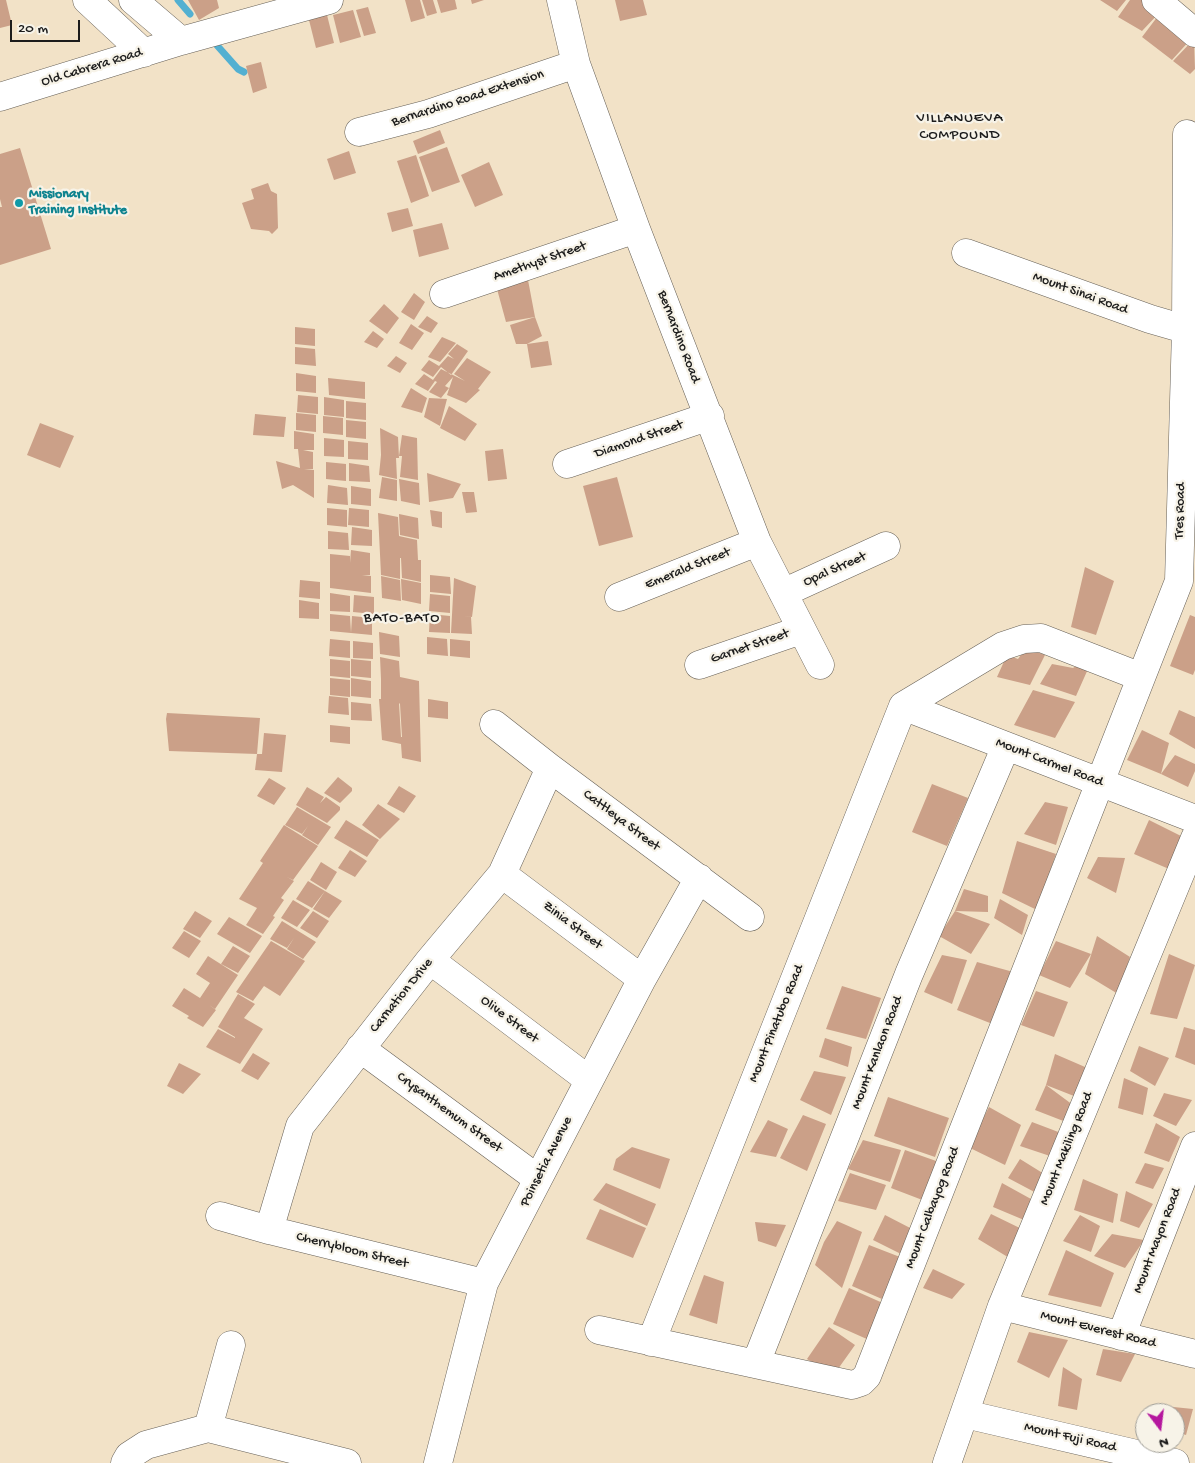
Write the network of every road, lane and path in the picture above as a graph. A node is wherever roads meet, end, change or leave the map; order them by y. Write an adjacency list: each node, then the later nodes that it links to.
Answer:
1 (87, 0): 8 (street)
2 (133, 0): 7 (street)
3 (329, 0): 7 (street, Old Cabrera Road)
4 (561, 0): 9 (street, Bernardino Road)
5 (1168, 4): 6 (street)
6 (1195, 33)
7 (181, 41): 8 (street, Old Cabrera Road)
8 (144, 52): 10 (street, Old Cabrera Road)
9 (576, 64): 11 (street, Bernardino Road Extension); 14 (street, Bernardino Road)
10 (0, 97)
11 (359, 132)
12 (1189, 149): 13 (street, Tres Road)
13 (1191, 223): 17 (street, Tres Road)
14 (636, 229): 16 (street, Amethyst Street); 18 (street, Bernardino Road)
15 (966, 253): 17 (street, Mount Sinai Road)
16 (444, 294)
17 (1190, 331): 22 (street, Tres Road)
18 (710, 416): 19 (street, Diamond Street); 20 (street, Bernardino Road)
19 (568, 464)
20 (757, 542): 23 (street, Bernardino Road); 24 (street, Emerald Street)
21 (886, 546): 23 (street, Opal Street)
22 (1187, 573): 28 (street, Tres Road)
23 (783, 593): 25 (street, Bernardino Road)
24 (619, 597)
25 (801, 630): 26 (street, Garnet Street); 27 (street, Bernardino Road)
26 (699, 665)
27 (820, 665)
28 (1141, 677): 29 (street); 33 (street, Tres Road)
29 (903, 706): 31 (street, Mount Carmel Road); 51 (street, Mount Pinatubo Road)
30 (494, 724): 32 (street, Cattleya Street)
31 (1006, 746): 33 (street, Mount Carmel Road); 54 (street, Mount Kanlaon Road)
32 (550, 768): 36 (street, Carnation Drive); 37 (street, Cattleya Street)
33 (1100, 782): 34 (street, Mount Carmel Road); 54 (street, Mount Calbayog Road)
34 (1195, 819)
35 (1195, 838): 48 (street, Mount Makiling Road)
36 (502, 874): 39 (street, Carnation Drive); 40 (street, Zinia Street)
37 (699, 878): 38 (street, Cattleya Street); 40 (street, Poinsetia Avenue)
38 (750, 917)
39 (430, 960): 41 (street, Carnation Drive); 42 (street, Olive Street)
40 (642, 978): 42 (street, Poinsetia Avenue)
41 (360, 1048): 44 (street, Crysanthemum Street); 46 (street, Carnation Drive)
42 (589, 1080): 44 (street, Poinsetia Avenue)
43 (1195, 1146): 50 (street, Mount Mayon Road)
44 (538, 1179): 47 (street, Poinsetia Avenue)
45 (220, 1216): 46 (street, Cherrybloom Street)
46 (269, 1230): 47 (street, Cherrybloom Street)
47 (484, 1283): 59 (street, Poinsetia Avenue)
48 (1002, 1306): 50 (street, Mount Everest Road); 55 (street, Mount Makiling Road)
49 (599, 1330): 51 (street, Mount Calbayog Road)
50 (1121, 1336): 53 (street, Mount Everest Road)
51 (650, 1342): 54 (street, Mount Calbayog Road)
52 (231, 1345): 56 (street)
53 (1195, 1354)
54 (756, 1363)
55 (965, 1414): 60 (street, Mount Makiling Road); 61 (street, Mount Fuji Road)
56 (208, 1428): 57 (street); 58 (street)
57 (125, 1463)
58 (347, 1463)
59 (438, 1463)
60 (947, 1463)
61 (1175, 1463)

